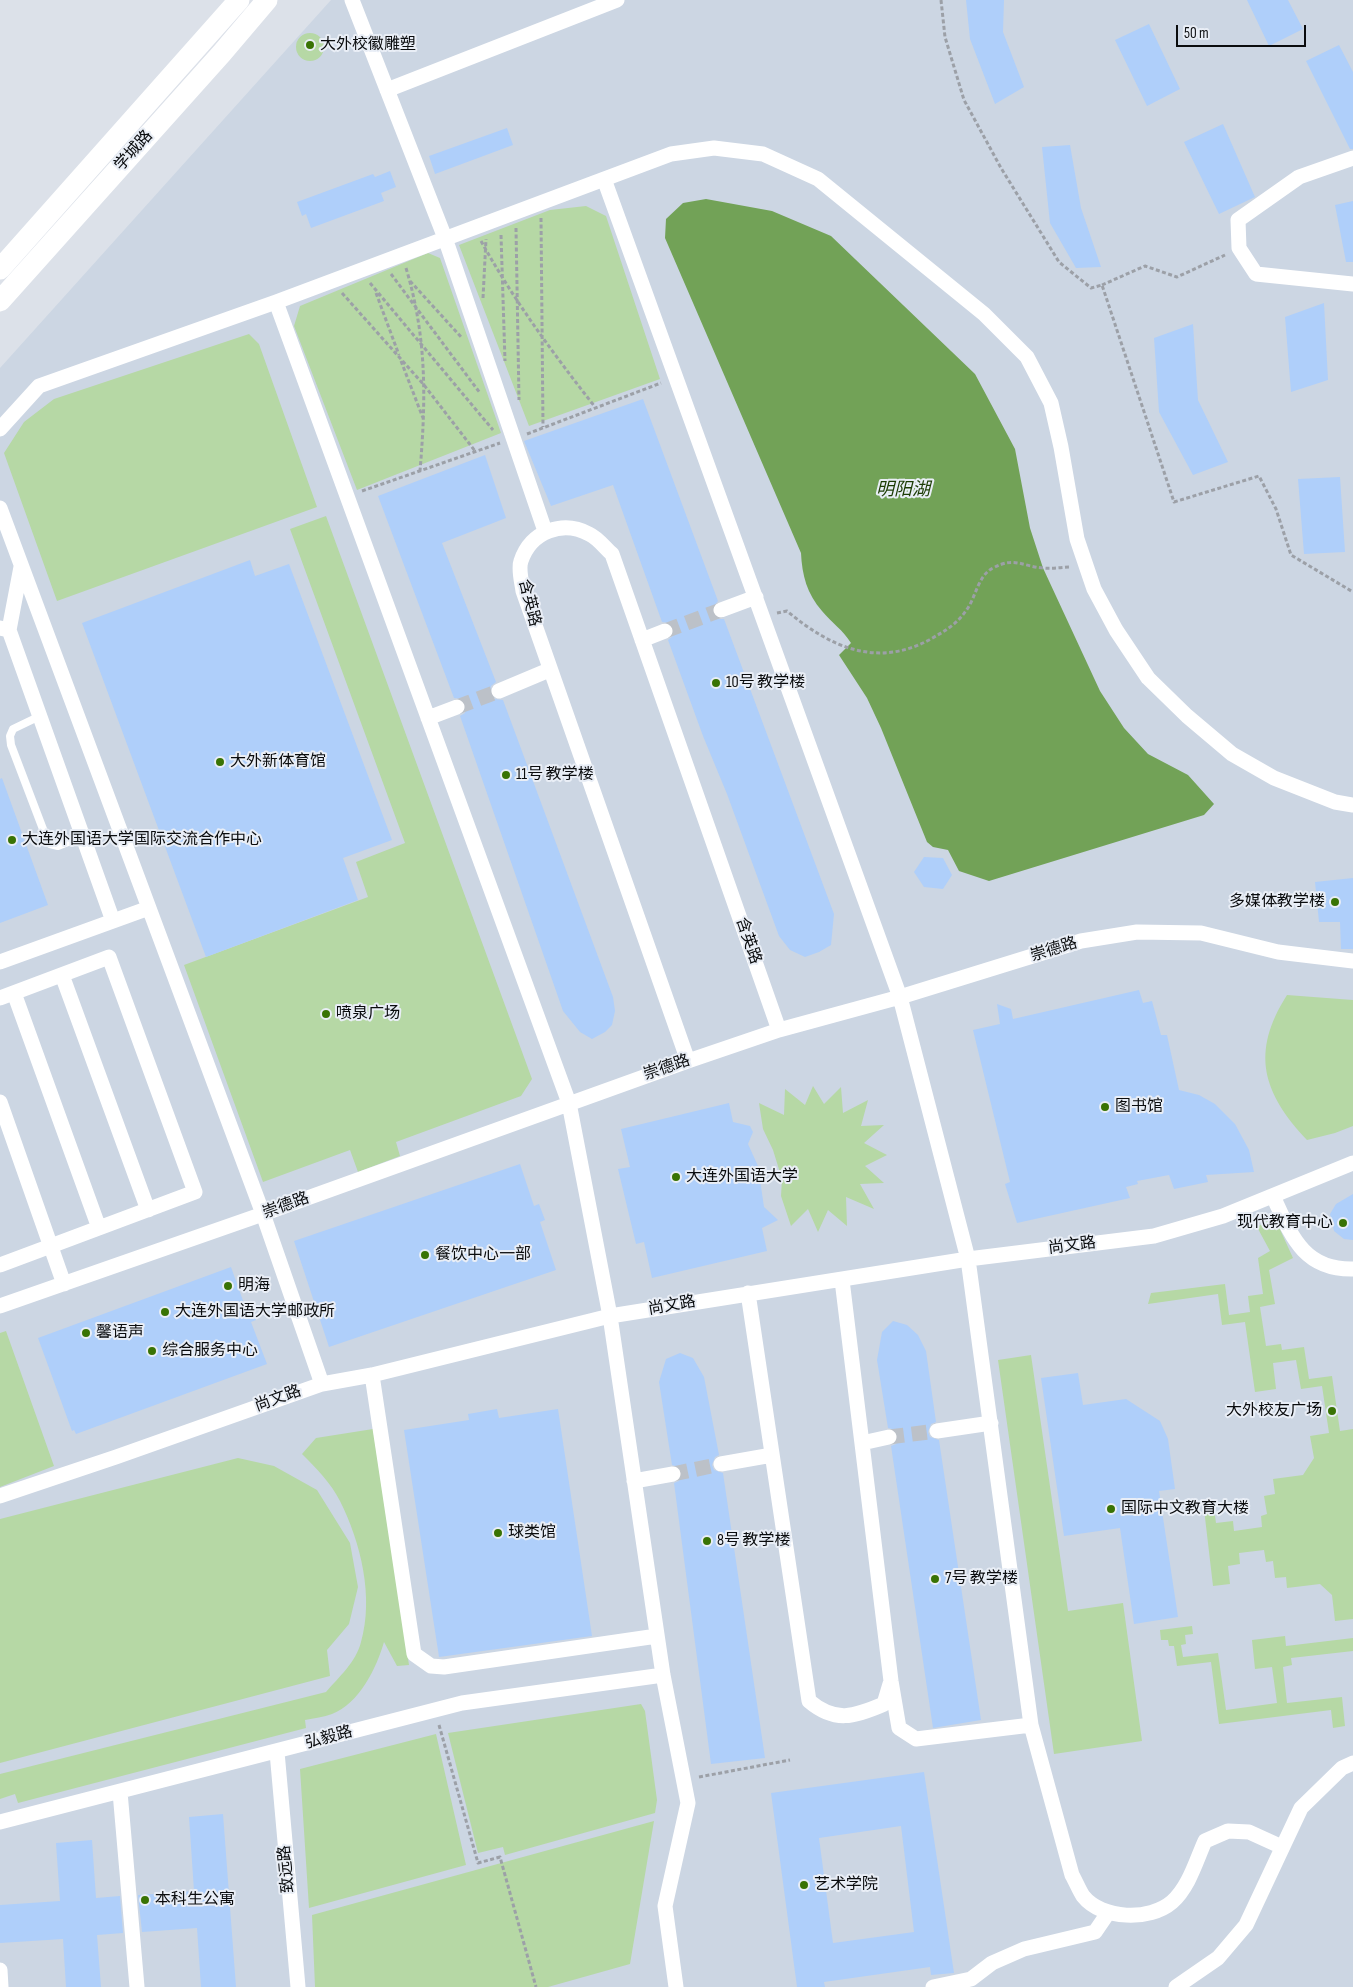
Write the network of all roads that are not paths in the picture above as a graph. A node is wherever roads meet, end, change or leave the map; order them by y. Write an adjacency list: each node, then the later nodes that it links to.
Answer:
1 (267, 0): 5 (main road, 学城路)
2 (352, 0): 6 (street)
3 (617, 0): 6 (street)
4 (232, 3): 5 (street); 10 (main road, 学城路)
5 (242, 30): 12 (main road, 学城路)
6 (387, 90): 9 (street)
7 (1353, 158): 11 (street)
8 (604, 179): 9 (street); 18 (street); 28 (street)
9 (445, 238): 13 (street); 16 (street)
10 (0, 269)
11 (1353, 284)
12 (0, 301)
13 (276, 302): 14 (street); 27 (street)
14 (0, 429)
15 (0, 508): 17 (street)
16 (545, 531): 22 (street, 含英路); 23 (street, 含英路)
17 (21, 566): 20 (street); 30 (street)
18 (756, 597): 19 (street); 36 (street)
19 (721, 610)
20 (5, 629): 26 (street)
21 (665, 631): 22 (street)
22 (642, 640): 37 (street, 含英路)
23 (549, 670): 24 (street); 38 (street, 含英路)
24 (499, 690)
25 (457, 707): 27 (street)
26 (40, 716): 29 (street); 29 (lane)
27 (428, 718): 40 (street)
28 (1353, 805)
29 (83, 836): 31 (street)
30 (149, 908): 31 (street); 44 (street)
31 (113, 921): 33 (street)
32 (1353, 960): 36 (street, 崇德路)
33 (0, 962)
34 (62, 975): 35 (street); 43 (street); 43 (street)
35 (7, 995): 45 (street)
36 (900, 997): 37 (street, 崇德路); 48 (street)
37 (779, 1030): 38 (street, 崇德路)
38 (688, 1061): 40 (street, 崇德路)
39 (0, 1102): 46 (street)
40 (569, 1103): 44 (street, 崇德路); 54 (street)
41 (1353, 1163): 42 (street, 尚文路)
42 (1273, 1196): 48 (street, 尚文路); 49 (street)
43 (148, 1210): 45 (street)
44 (263, 1214): 51 (street, 崇德路); 56 (street)
45 (99, 1228): 46 (street)
46 (51, 1246): 47 (street); 51 (street)
47 (2, 1259)
48 (968, 1259): 50 (street, 尚文路); 57 (street)
49 (1353, 1269)
50 (842, 1280): 52 (street, 尚文路); 60 (street)
51 (64, 1284): 53 (street, 崇德路)
52 (748, 1293): 54 (street, 尚文路); 61 (street)
53 (0, 1306)
54 (610, 1316): 55 (street, 尚文路); 64 (street)
55 (372, 1375): 56 (street, 尚文路); 66 (street)
56 (322, 1384): 65 (street, 尚文路)
57 (990, 1423): 58 (street); 69 (street)
58 (937, 1431)
59 (889, 1437): 60 (street)
60 (862, 1442): 68 (street)
61 (772, 1455): 62 (street); 68 (street)
62 (721, 1464)
63 (673, 1474): 64 (street)
64 (634, 1481): 66 (street)
65 (0, 1496)
66 (658, 1636): 67 (street)
67 (663, 1676): 70 (street, 弘毅路); 80 (street)
68 (891, 1681): 69 (street)
69 (1031, 1725): 75 (street)
70 (277, 1752): 72 (street, 弘毅路); 79 (street, 致远路)
71 (1353, 1763): 74 (street)
72 (120, 1792): 73 (street, 弘毅路); 78 (street)
73 (0, 1822)
74 (1282, 1847): 75 (street); 82 (street)
75 (1108, 1913): 81 (street)
76 (0, 1970): 77 (street)
77 (1, 1987)
78 (137, 1987)
79 (298, 1987)
80 (676, 1987)
81 (933, 1987)
82 (1176, 1987)

